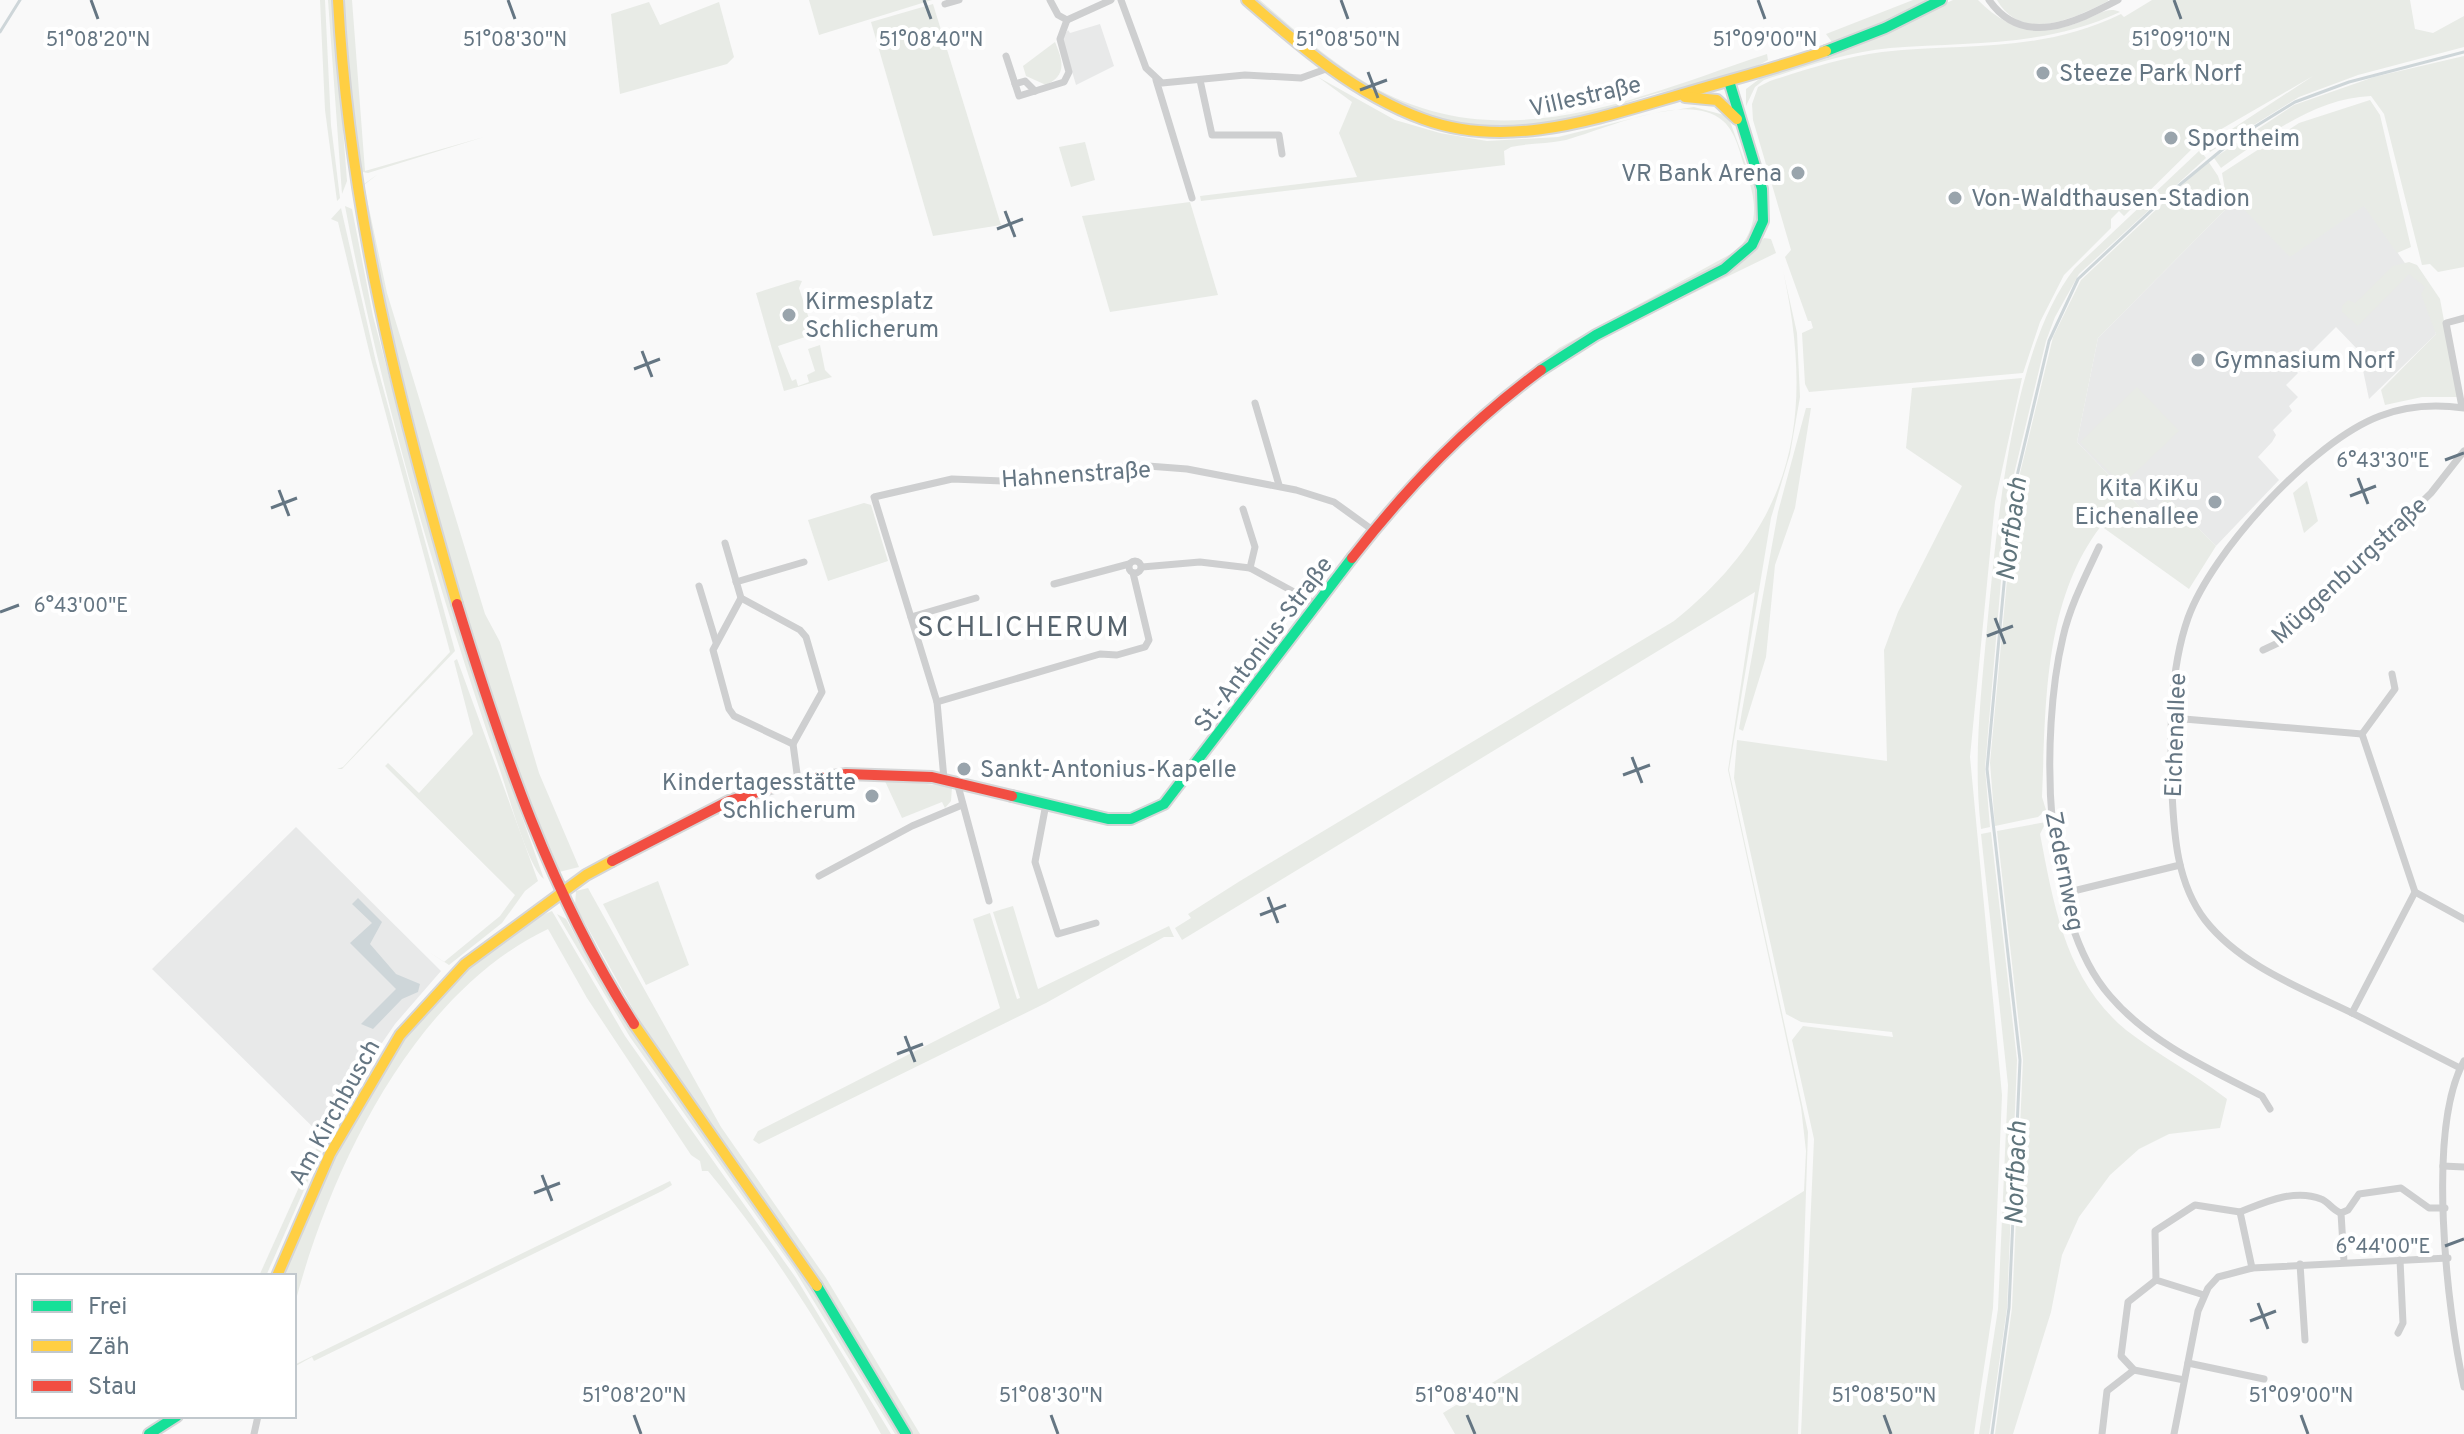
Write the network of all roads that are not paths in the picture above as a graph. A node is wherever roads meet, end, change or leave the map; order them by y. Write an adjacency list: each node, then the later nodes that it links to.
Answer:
1 (338, 0): 56 (main road)
2 (959, 0): 10 (street)
3 (1050, 0): 11 (street)
4 (1111, 0): 11 (street)
5 (1121, 0): 14 (street)
6 (1247, 0): 13 (main road, Villestraße)
7 (1941, 0): 16 (main road, Villestraße)
8 (1989, 0): 9 (street)
9 (2118, 0)
10 (945, 4)
11 (1067, 20): 12 (street)
12 (1006, 56)
13 (1326, 69): 15 (street); 17 (main road, Villestraße)
14 (1156, 80): 15 (street); 20 (street)
15 (1200, 80): 19 (street)
16 (1729, 81): 17 (main road, Villestraße); 18 (main road, St.-Antonius-Straße)
17 (1671, 97): 18 (main road)
18 (1742, 127): 27 (main road, St.-Antonius-Straße)
19 (1282, 154)
20 (1192, 198)
21 (2464, 318): 23 (street)
22 (1255, 403): 25 (street)
23 (2463, 408): 46 (street, Eichenallee)
24 (2464, 451): 43 (street, Müggenburgstraße)
25 (1279, 485): 27 (street, Hahnenstraße); 41 (street, Hahnenstraße)
26 (1243, 509): 33 (street)
27 (1374, 531): 40 (main road, St.-Antonius-Straße)
28 (725, 543): 35 (street)
29 (2099, 547): 58 (street, Zedernweg)
30 (804, 562): 35 (street)
31 (1129, 564): 32 (street); 34 (street); 36 (street)
32 (1142, 567): 33 (street); 34 (street)
33 (1250, 568): 40 (street)
34 (1133, 573): 45 (street)
35 (736, 582): 38 (street)
36 (1054, 584)
37 (699, 586): 42 (street)
38 (741, 598): 42 (street); 48 (street)
39 (976, 598): 41 (street)
40 (1318, 605): 52 (main road, St.-Antonius-Straße)
41 (911, 617): 45 (street)
42 (716, 642): 48 (street)
43 (2263, 650)
44 (2392, 674): 47 (street)
45 (937, 702): 49 (street)
46 (2172, 718): 47 (street); 54 (street, Eichenallee)
47 (2362, 734): 57 (street)
48 (793, 744): 50 (street)
49 (944, 779): 50 (main road, St.-Antonius-Straße); 51 (main road, St.-Antonius-Straße)
50 (798, 781): 56 (main road, St.-Antonius-Straße)
51 (957, 782): 52 (main road, St.-Antonius-Straße); 53 (street)
52 (1046, 804): 61 (street)
53 (962, 805): 55 (street); 59 (street)
54 (2180, 865): 58 (street); 62 (street, Eichenallee)
55 (819, 876)
56 (561, 892): 75 (main road, Am Kirchbusch); 87 (main road)
57 (2415, 892): 60 (street); 62 (street)
58 (2065, 893): 64 (street, Zedernweg)
59 (989, 901)
60 (2464, 919)
61 (1096, 923)
62 (2352, 1013): 63 (street, Eichenallee)
63 (2462, 1065): 65 (street)
64 (2270, 1109)
65 (2443, 1166): 66 (street); 67 (street)
66 (2464, 1167)
67 (2445, 1208): 69 (street); 70 (street)
68 (2240, 1212): 69 (street); 74 (street); 76 (street)
69 (2341, 1213): 72 (street)
70 (2448, 1258): 71 (street); 84 (street)
71 (2400, 1260): 72 (street); 78 (street)
72 (2344, 1262): 73 (street)
73 (2300, 1264): 74 (street); 79 (street)
74 (2252, 1268): 77 (street)
75 (278, 1274)
76 (2156, 1280): 77 (street); 81 (street)
77 (2204, 1295): 80 (street)
78 (2398, 1333)
79 (2305, 1340)
80 (2188, 1363): 82 (street); 83 (street)
81 (2134, 1370): 83 (street); 88 (street)
82 (2264, 1379)
83 (2184, 1380): 89 (street)
84 (2464, 1387)
85 (174, 1418): 86 (main road)
86 (149, 1434)
87 (906, 1434)
88 (2102, 1434)
89 (2174, 1434)

